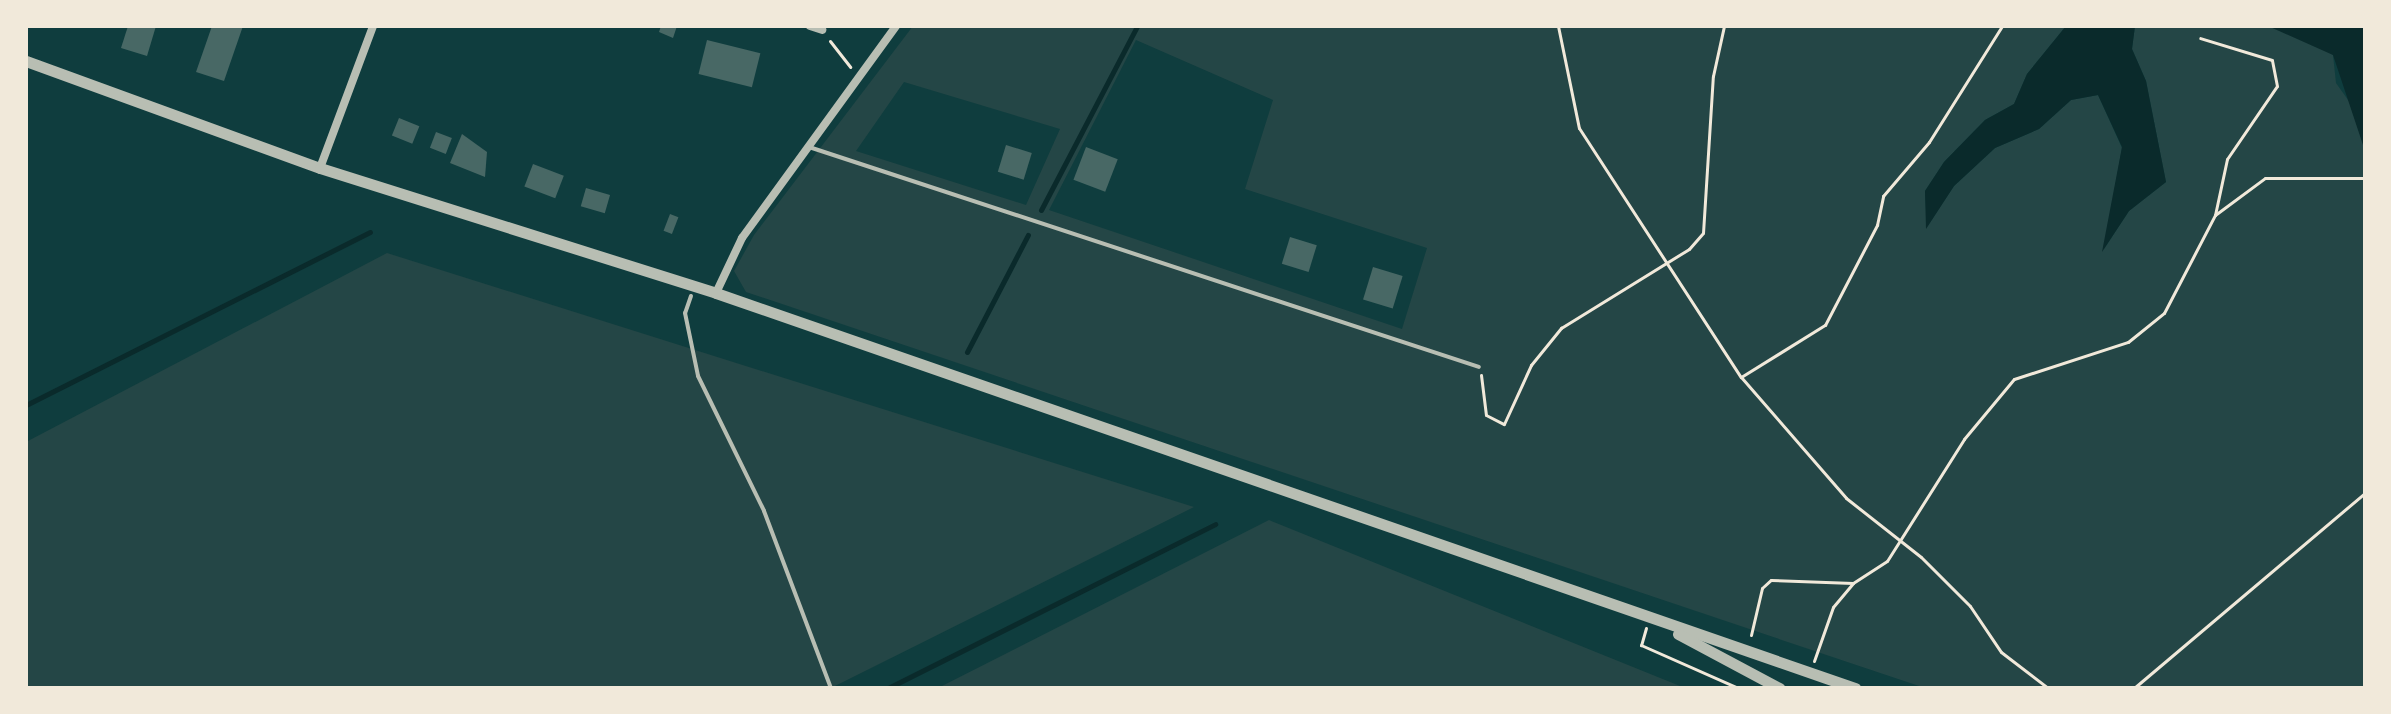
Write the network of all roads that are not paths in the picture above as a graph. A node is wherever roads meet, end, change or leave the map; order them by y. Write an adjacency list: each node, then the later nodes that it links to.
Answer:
1 (373, 26): 7 (street)
2 (810, 26): 4 (street)
3 (896, 26): 6 (street)
4 (823, 31)
5 (26, 61): 7 (street)
6 (807, 146): 8 (street); 10 (lane)
7 (320, 168): 8 (street)
8 (716, 293): 11 (street)
9 (691, 296): 12 (lane)
10 (1479, 367)
11 (1650, 618): 13 (street); 14 (street)
12 (831, 688)
13 (1779, 688)
14 (1855, 688)

